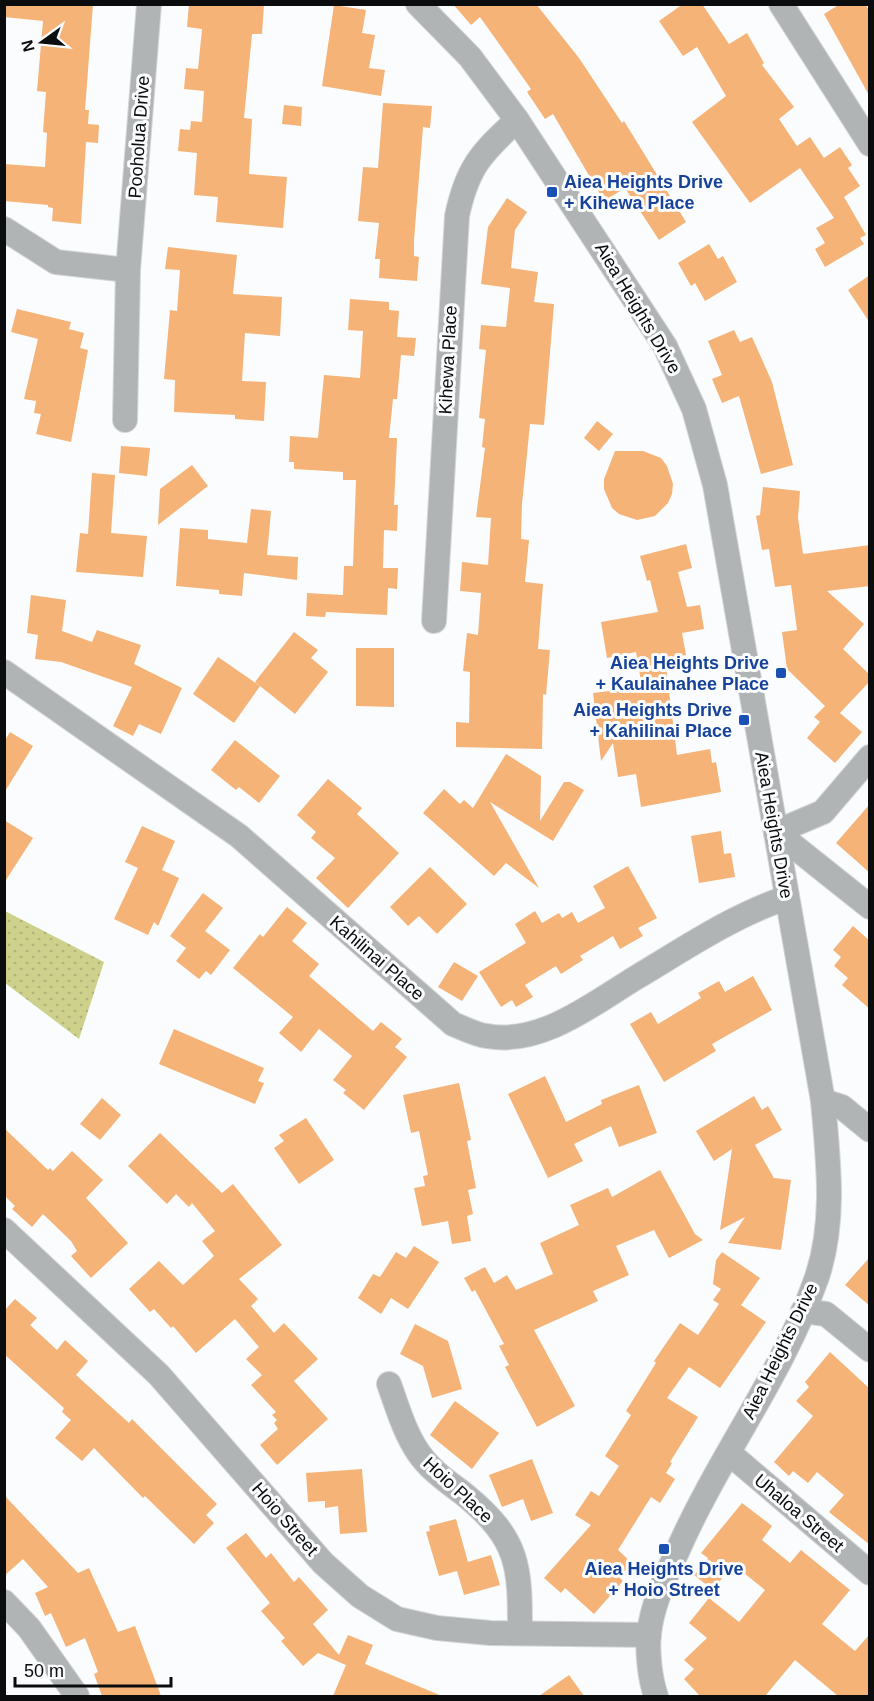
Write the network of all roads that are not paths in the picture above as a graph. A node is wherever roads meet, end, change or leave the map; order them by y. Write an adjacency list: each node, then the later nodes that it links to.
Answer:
1 (149, 4): 7 (street, Pooholua Drive)
2 (418, 4): 4 (street, Aiea Heights Drive)
3 (781, 4): 5 (street)
4 (517, 120): 9 (street, Kihewa Place); 12 (street, Aiea Heights Drive)
5 (870, 144)
6 (4, 229): 7 (street)
7 (128, 270): 8 (street, Pooholua Drive)
8 (125, 420)
9 (434, 621)
10 (4, 672): 13 (street, Kahilinai Place)
11 (870, 757): 12 (street)
12 (776, 832): 13 (street, Aiea Heights Drive); 14 (street)
13 (786, 898): 15 (street, Aiea Heights Drive)
14 (870, 907)
15 (822, 1101): 16 (street); 18 (street, Aiea Heights Drive)
16 (870, 1130)
17 (4, 1230): 24 (street, Hoio Street)
18 (803, 1311): 19 (street); 21 (street, Aiea Heights Drive)
19 (870, 1350)
20 (389, 1383): 24 (street, Hoio Place)
21 (729, 1453): 22 (street, Uhaloa Street); 25 (street, Aiea Heights Drive)
22 (870, 1573)
23 (4, 1602): 26 (street)
24 (520, 1633): 25 (street, Hoio Street)
25 (649, 1635): 27 (street, Aiea Heights Drive)
26 (77, 1696)
27 (656, 1696)

